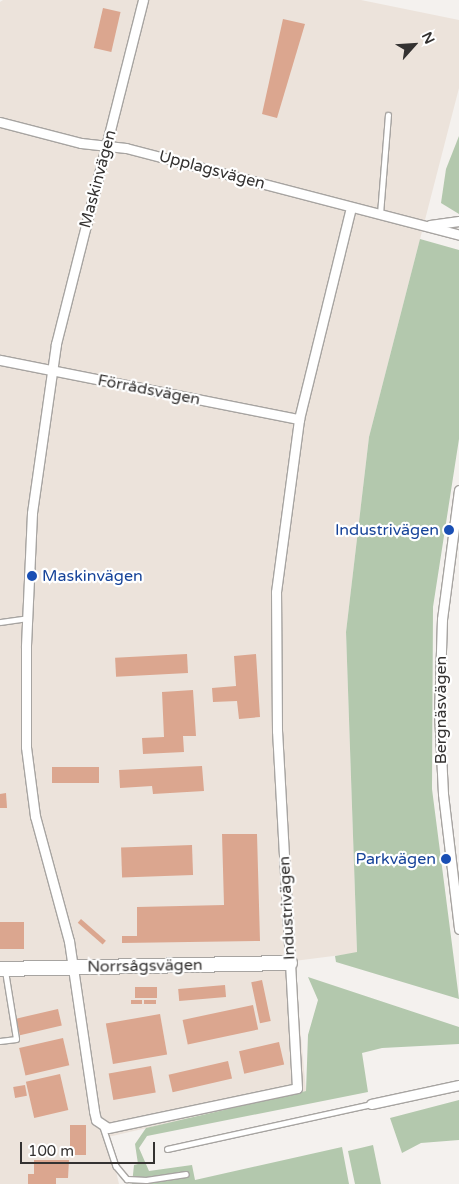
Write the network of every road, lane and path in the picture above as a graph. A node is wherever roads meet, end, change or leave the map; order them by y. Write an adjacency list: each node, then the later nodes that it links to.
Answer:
1 (143, 0): 4 (street, Maskinvägen)
2 (388, 115): 6 (lane)
3 (0, 122): 4 (street, Upplagsvägen)
4 (106, 146): 5 (street, Upplagsvägen); 11 (street, Maskinvägen)
5 (351, 207): 6 (street, Upplagsvägen); 12 (street, Industrivägen)
6 (380, 214): 8 (street, Upplagsvägen)
7 (459, 221): 8 (street, Upplagsvägen)
8 (422, 226): 9 (street, Upplagsvägen)
9 (459, 235)
10 (0, 360): 11 (street, Förrådsvägen)
11 (51, 370): 12 (street, Förrådsvägen); 14 (street, Maskinvägen)
12 (299, 419): 17 (street, Industrivägen)
13 (459, 490): 16 (street, Bergnäsvägen)
14 (27, 618): 15 (lane); 18 (street, Maskinvägen)
15 (0, 622)
16 (459, 930)
17 (290, 963): 18 (street, Norrsågsvägen); 23 (street, Industrivägen)
18 (73, 968): 19 (street, Norrsågsvägen); 23 (street, Maskinvägen)
19 (2, 969): 20 (lane)
20 (0, 1041)
21 (459, 1085): 22 (street)
22 (371, 1104): 24 (lane)
23 (103, 1126): 25 (lane)
24 (167, 1149)
25 (186, 1174)

